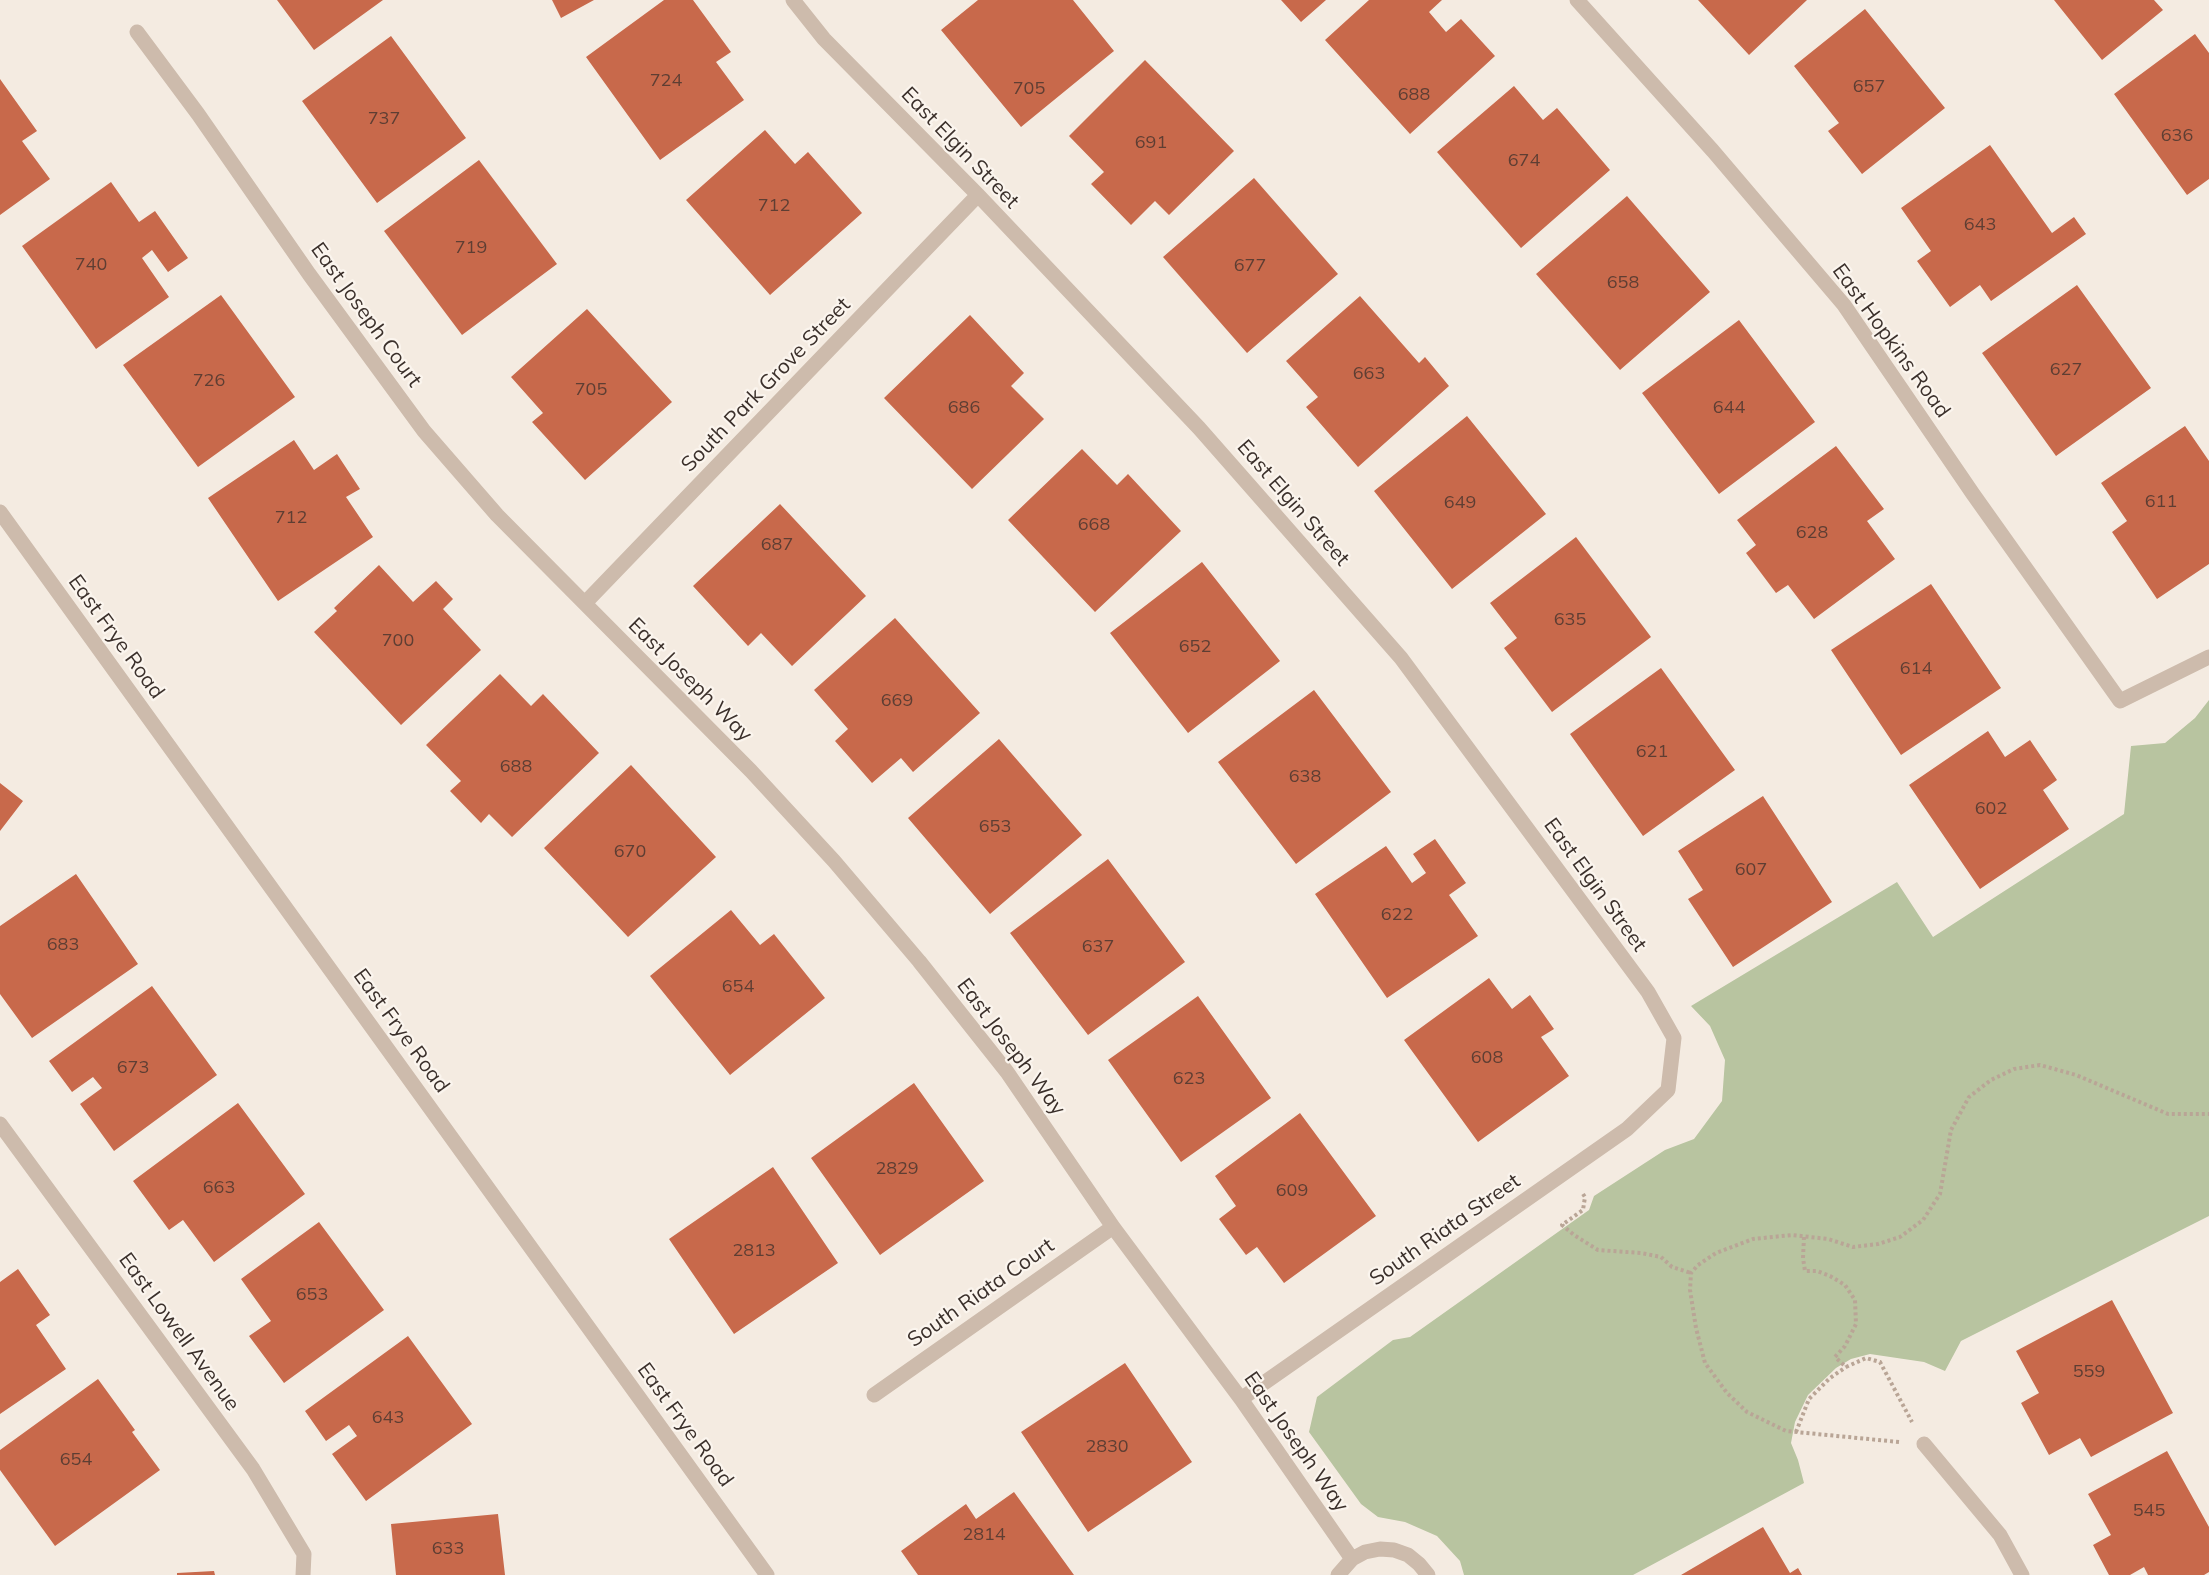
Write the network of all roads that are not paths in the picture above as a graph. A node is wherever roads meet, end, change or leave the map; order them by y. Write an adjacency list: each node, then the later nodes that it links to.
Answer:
1 (794, 0): 4 (street, East Elgin Street)
2 (1577, 0): 7 (street, East Hopkins Road)
3 (137, 32): 6 (street, East Joseph Court)
4 (978, 195): 6 (street, South Park Grove Street); 8 (street, East Elgin Street)
5 (0, 512): 16 (street, East Frye Road)
6 (585, 603): 10 (street, East Joseph Way)
7 (2209, 657)
8 (1668, 1090): 12 (street, South Riata Street)
9 (0, 1124): 15 (street, East Lowell Avenue)
10 (1113, 1227): 11 (street, South Riata Court); 12 (street, East Joseph Way)
11 (874, 1395)
12 (1241, 1399): 14 (street, East Joseph Way)
13 (1924, 1444): 19 (street)
14 (1352, 1559): 17 (street); 18 (street)
15 (303, 1575)
16 (767, 1575)
17 (1338, 1575)
18 (1428, 1575)
19 (2022, 1575)

